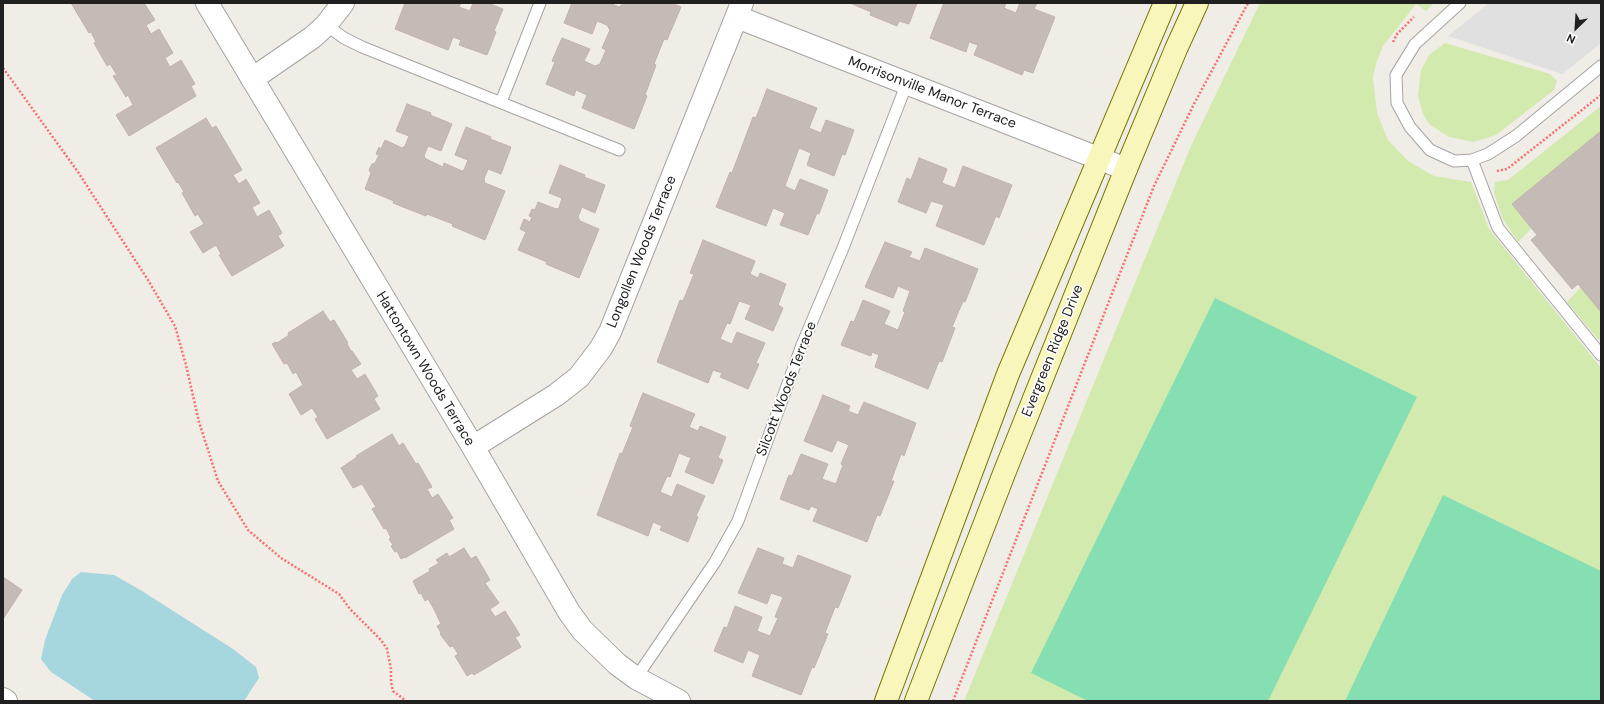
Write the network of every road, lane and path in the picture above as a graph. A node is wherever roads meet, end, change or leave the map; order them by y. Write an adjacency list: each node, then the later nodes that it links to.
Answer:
1 (207, 3): 14 (street, Hattontown Woods Terrace)
2 (343, 3): 10 (street)
3 (540, 3): 17 (lane)
4 (1165, 3): 19 (street)
5 (1197, 3): 21 (street, Evergreen Ridge Drive)
6 (1248, 3): 32 (path)
7 (1460, 3): 20 (lane)
8 (739, 10): 15 (street, Morrisonville Manor Terrace); 24 (street, Longollen Woods Terrace)
9 (1414, 17): 11 (path)
10 (326, 25): 14 (street); 17 (lane)
11 (1391, 48)
12 (1601, 66): 20 (lane)
13 (3, 68): 28 (path)
14 (252, 80): 24 (street, Hattontown Woods Terrace)
15 (907, 83): 19 (street, Morrisonville Manor Terrace); 25 (lane, Silcott Woods Terrace)
16 (1601, 95): 22 (path)
17 (501, 102): 18 (lane)
18 (619, 150)
19 (1100, 158): 21 (street, Morrisonville Manor Terrace); 30 (street)
20 (1472, 160): 22 (lane)
21 (1126, 169): 31 (street, Evergreen Ridge Drive)
22 (1478, 176): 23 (lane)
23 (1601, 356)
24 (473, 447): 25 (street, Hattontown Woods Terrace)
25 (636, 678): 29 (street, Hattontown Woods Terrace)
26 (3, 699): 27 (street)
27 (6, 701)
28 (406, 701)
29 (679, 701)
30 (886, 701)
31 (916, 701)
32 (953, 701)

